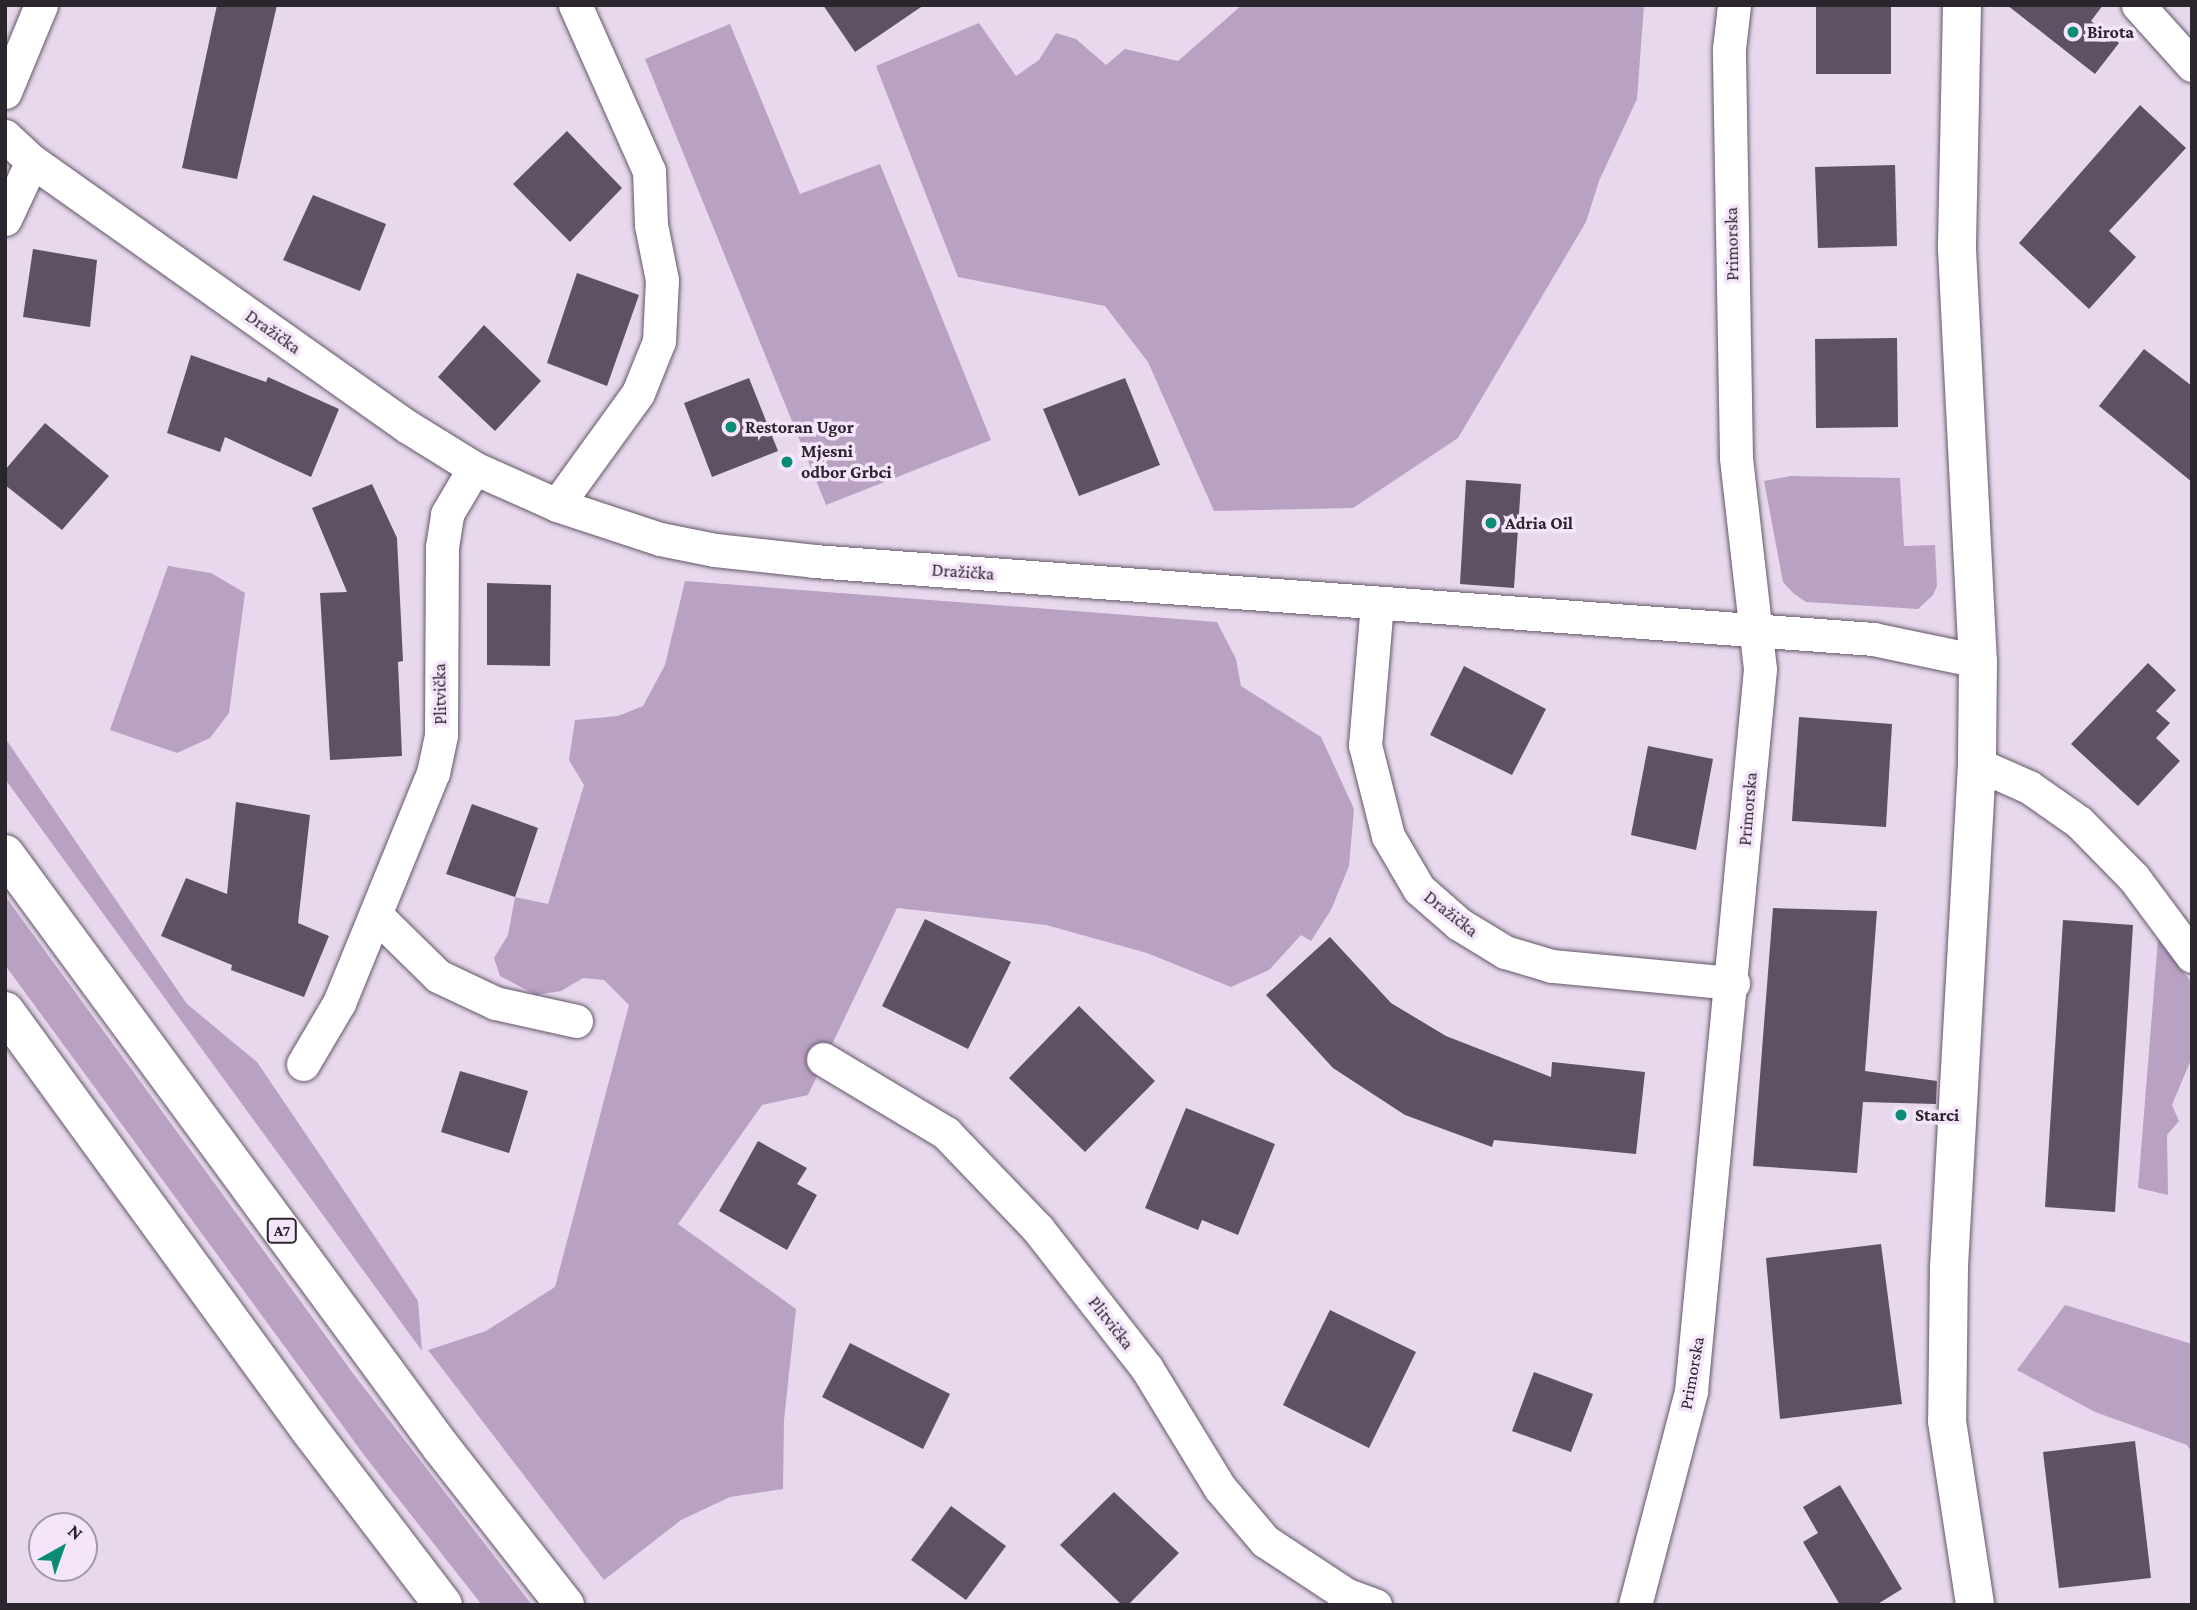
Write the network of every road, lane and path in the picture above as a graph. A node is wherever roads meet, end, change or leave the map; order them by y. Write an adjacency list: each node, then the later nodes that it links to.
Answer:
1 (41, 5): 7 (street)
2 (575, 5): 12 (street)
3 (1734, 5): 14 (street, Primorska)
4 (1962, 5): 15 (main road)
5 (2138, 5): 6 (street)
6 (2192, 65)
7 (5, 92)
8 (5, 136): 9 (street, Dražička)
9 (32, 161): 10 (street); 11 (street, Dražička)
10 (5, 219)
11 (474, 468): 12 (street, Dražička); 18 (street, Plitvička)
12 (557, 505): 13 (street, Dražička)
13 (1377, 603): 14 (street, Dražička); 20 (street, Dražička)
14 (1758, 630): 15 (street, Dražička); 20 (street, Primorska)
15 (1978, 661): 16 (main road)
16 (1977, 764): 19 (street); 29 (main road)
17 (5, 854): 26 (main road, A7)
18 (376, 915): 22 (street); 24 (street, Plitvička)
19 (2192, 956)
20 (1732, 983): 28 (street, Primorska)
21 (5, 1012): 25 (main road)
22 (576, 1021)
23 (823, 1059): 27 (street, Plitvička)
24 (303, 1064)
25 (443, 1605)
26 (565, 1605)
27 (1375, 1605)
28 (1635, 1605)
29 (1975, 1605)

